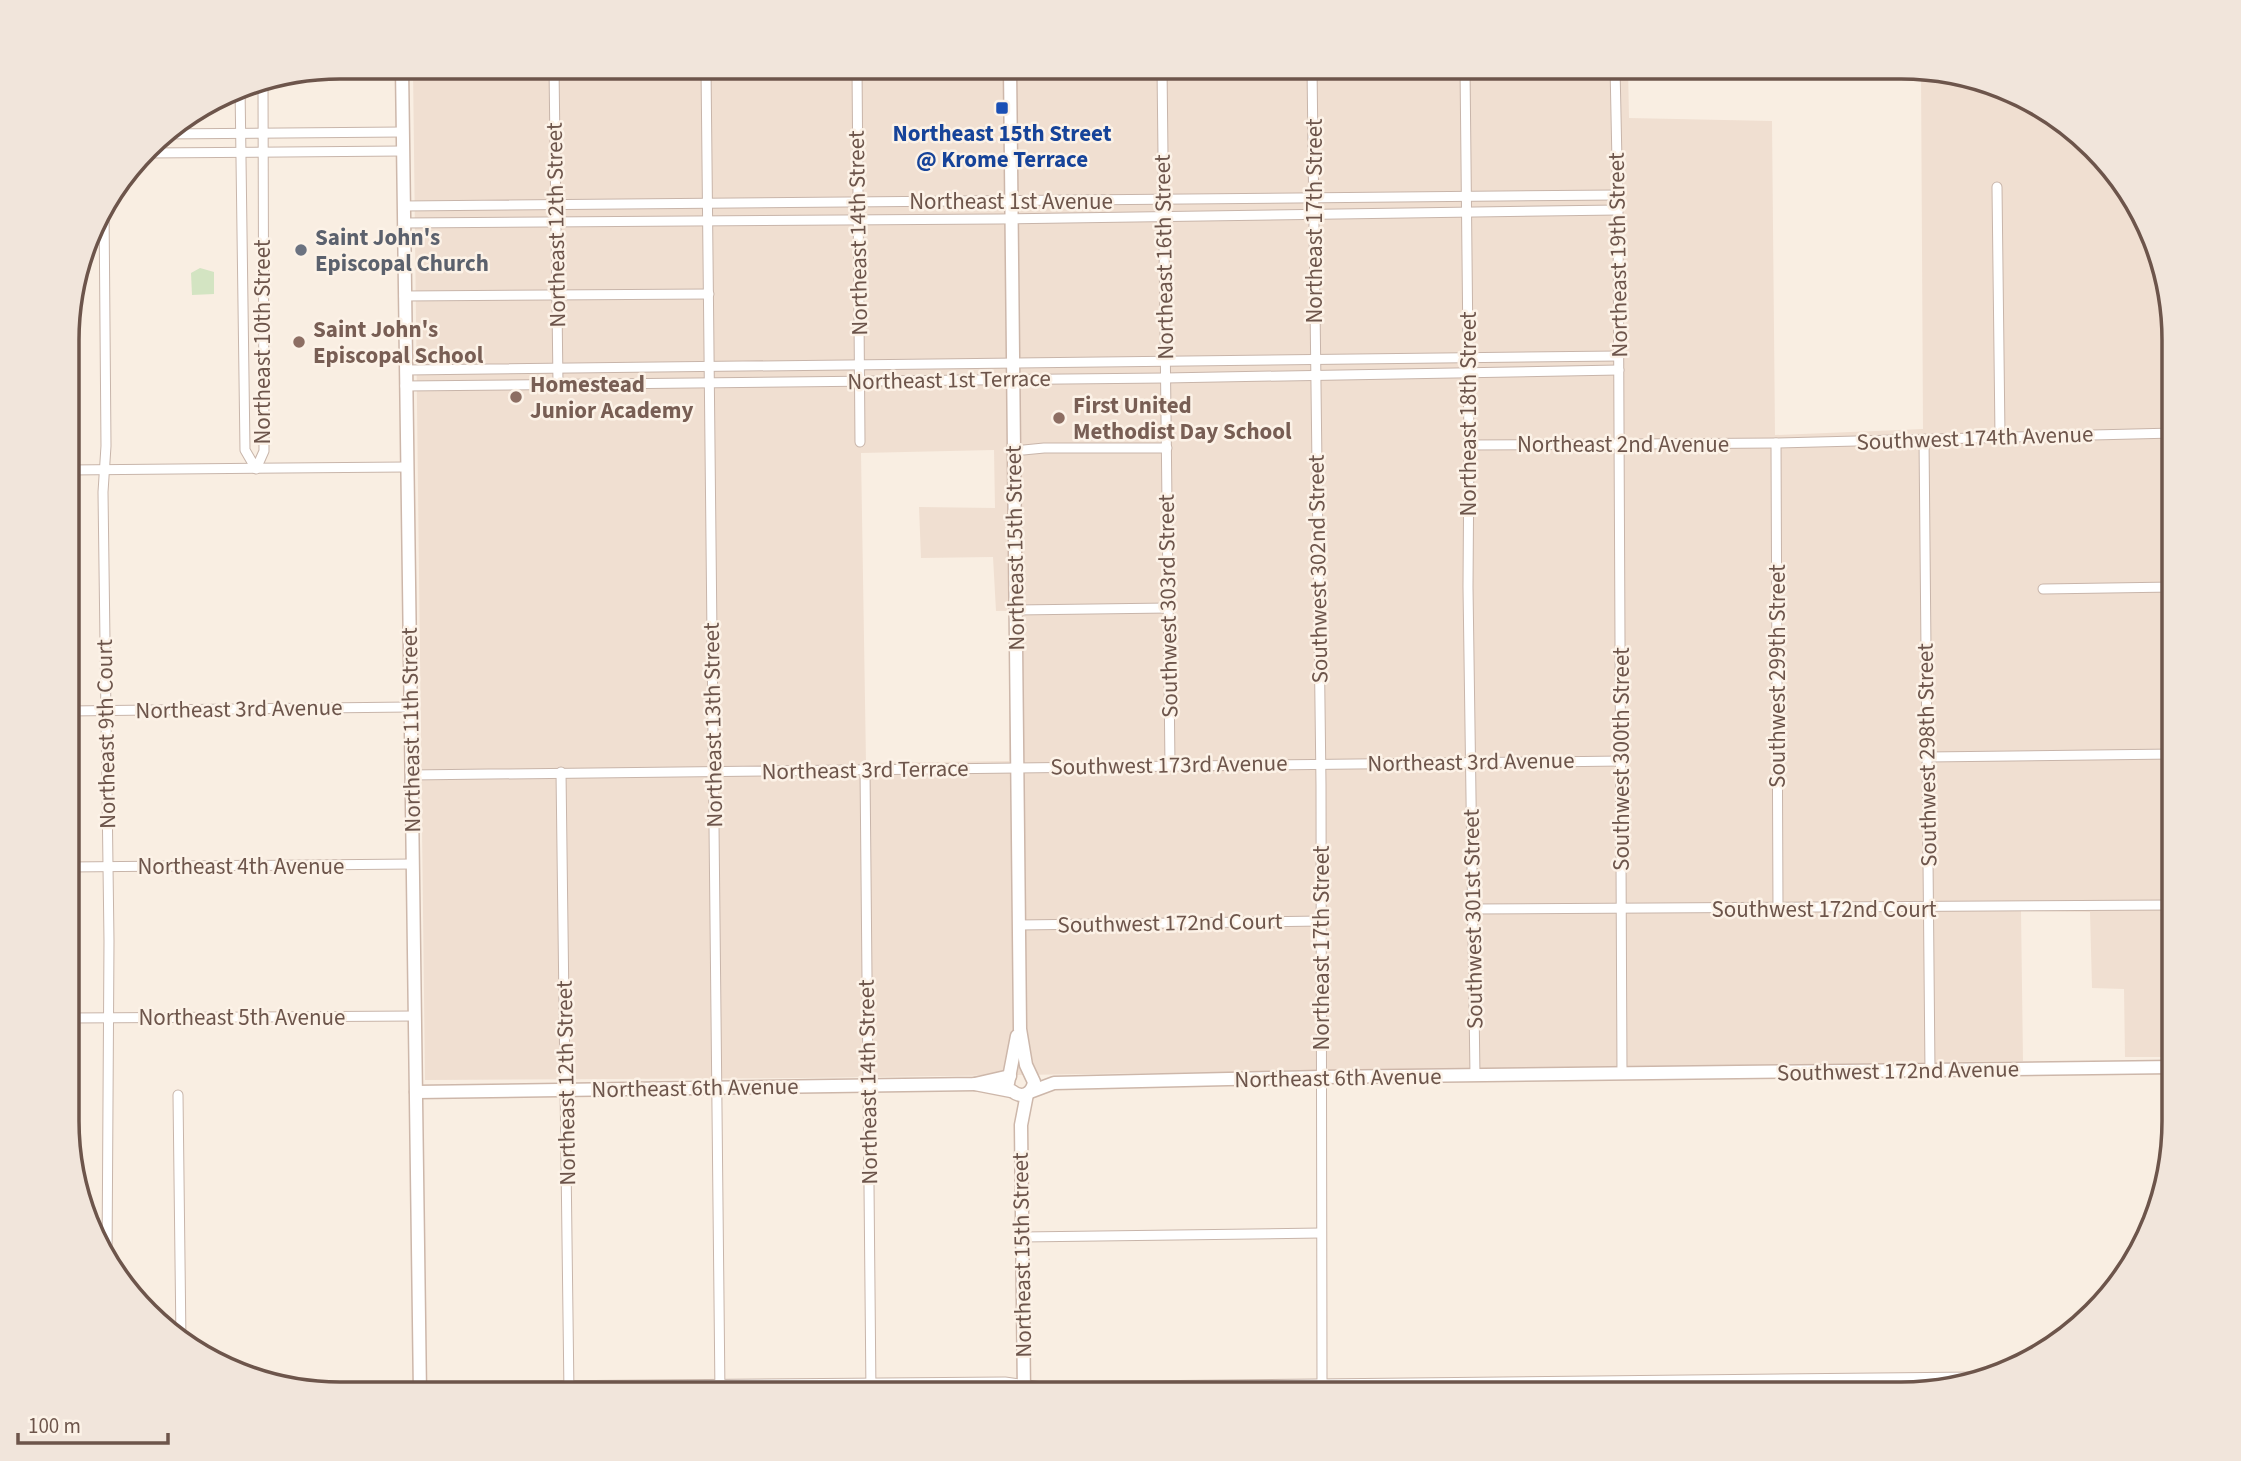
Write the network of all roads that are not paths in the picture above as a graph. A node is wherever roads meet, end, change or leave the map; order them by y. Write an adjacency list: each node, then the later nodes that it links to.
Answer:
1 (402, 79): 12 (street, Northeast 11th Street)
2 (554, 79): 28 (street, Northeast 12th Street)
3 (706, 79): 27 (street, Northeast 13th Street)
4 (857, 79): 25 (street, Northeast 14th Street)
5 (1010, 79): 26 (street, Northeast 15th Street)
6 (1162, 79): 24 (street, Northeast 16th Street)
7 (1312, 79): 23 (street, Northeast 17th Street)
8 (1465, 79): 22 (street, Northeast 18th Street)
9 (1615, 79): 21 (street, Northeast 19th Street)
10 (263, 91): 14 (street, Northeast 10th Street)
11 (240, 99): 13 (street, Northeast 10th Street)
12 (403, 132): 14 (street); 18 (street, Northeast 11th Street)
13 (241, 133): 14 (street); 15 (street); 16 (street, Northeast 10th Street)
14 (264, 133): 17 (street, Northeast 10th Street)
15 (180, 134)
16 (241, 152): 17 (street); 19 (street); 40 (street, Northeast 10th Street)
17 (263, 152): 18 (street); 41 (street, Northeast 10th Street)
18 (403, 152): 29 (street, Northeast 11th Street)
19 (157, 153)
20 (1997, 187): 64 (street)
21 (1618, 195): 22 (street, Northeast 1st Avenue); 30 (street, Northeast 19th Street)
22 (1466, 197): 23 (street, Northeast 1st Avenue); 31 (street, Northeast 18th Street)
23 (1314, 198): 24 (street, Northeast 1st Avenue); 32 (street, Northeast 17th Street)
24 (1164, 200): 26 (street, Northeast 1st Avenue); 33 (street, Northeast 16th Street)
25 (858, 202): 26 (street, Northeast 1st Avenue); 27 (street, Northeast 1st Avenue); 35 (street, Northeast 14th Street)
26 (1012, 202): 34 (street, Northeast 15th Street)
27 (708, 204): 28 (street, Northeast 1st Avenue); 36 (street, Northeast 13th Street)
28 (556, 205): 29 (street, Northeast 1st Avenue); 38 (street, Northeast 12th Street)
29 (404, 206): 37 (street, Northeast 11th Street)
30 (1618, 210): 31 (street, Northeast 1st Avenue); 45 (street, Northeast 19th Street)
31 (1466, 211): 32 (street, Northeast 1st Avenue); 46 (street, Northeast 18th Street)
32 (1314, 214): 33 (street, Northeast 1st Avenue); 47 (street, Northeast 17th Street)
33 (1164, 216): 34 (street, Northeast 1st Avenue); 48 (street, Northeast 16th Street)
34 (1012, 218): 35 (street, Northeast 1st Avenue); 49 (street, Northeast 15th Street)
35 (858, 219): 36 (street, Northeast 1st Avenue); 50 (street, Northeast 14th Street)
36 (708, 220): 38 (street, Northeast 1st Avenue); 42 (street, Northeast 13th Street)
37 (404, 223): 38 (street, Northeast 1st Avenue); 44 (street, Northeast 11th Street)
38 (557, 223): 43 (street, Northeast 12th Street)
39 (104, 228): 75 (street, Northeast 9th Court)
40 (243, 291): 41 (street); 73 (street, Northeast 10th Street)
41 (263, 291): 73 (street, Northeast 10th Street)
42 (709, 294): 43 (street); 51 (street, Northeast 13th Street)
43 (557, 295): 44 (street); 52 (street, Northeast 12th Street)
44 (404, 296): 53 (street, Northeast 11th Street)
45 (1619, 356): 46 (street, Northeast 1st Terrace); 54 (street, Northeast 19th Street)
46 (1468, 358): 47 (street, Northeast 1st Terrace); 55 (street, Northeast 18th Street)
47 (1315, 359): 48 (street, Northeast 1st Terrace); 56 (street, Northeast 17th Street)
48 (1165, 362): 49 (street, Northeast 1st Terrace); 57 (street, Northeast 16th Street)
49 (1013, 363): 50 (street, Northeast 1st Terrace); 58 (street, Northeast 15th Street)
50 (859, 364): 51 (street, Northeast 1st Terrace); 60 (street, Northeast 14th Street)
51 (709, 366): 52 (street, Northeast 1st Terrace); 59 (street, Northeast 13th Street)
52 (558, 368): 53 (street, Northeast 1st Terrace); 61 (street, Northeast 12th Street)
53 (405, 370): 62 (street, Northeast 11th Street)
54 (1619, 370): 55 (street, Northeast 1st Terrace); 67 (street, Northeast 19th Street)
55 (1468, 372): 56 (street, Northeast 1st Terrace); 69 (street, Northeast 18th Street)
56 (1315, 375): 57 (street, Northeast 1st Terrace); 87 (street, Southwest 302nd Street)
57 (1165, 378): 58 (street, Northeast 1st Terrace); 70 (street, Northeast 16th Street)
58 (1013, 380): 60 (street, Northeast 1st Terrace); 71 (street, Northeast 15th Street)
59 (709, 381): 60 (street, Northeast 1st Terrace); 61 (street, Northeast 1st Terrace); 92 (street, Northeast 13th Street)
60 (860, 381): 66 (street, Northeast 14th Street)
61 (558, 384): 62 (street, Northeast 1st Terrace)
62 (405, 386): 72 (street, Northeast 11th Street)
63 (2162, 433): 64 (street, Southwest 174th Avenue)
64 (2000, 436): 65 (street, Southwest 174th Avenue)
65 (1924, 439): 68 (street, Southwest 174th Avenue); 84 (street, Southwest 298th Street)
66 (860, 442)
67 (1619, 443): 68 (street, Northeast 2nd Avenue); 69 (street, Northeast 2nd Avenue); 86 (street, Southwest 300th Street)
68 (1776, 443): 100 (street, Southwest 299th Street)
69 (1469, 445): 85 (street, Northeast 18th Street)
70 (1167, 448): 71 (street); 78 (street, Southwest 303rd Street)
71 (1014, 451): 79 (street, Northeast 15th Street)
72 (406, 467): 73 (street); 80 (street, Northeast 11th Street)
73 (256, 469): 75 (street)
74 (79, 470): 75 (street)
75 (104, 470): 82 (street, Northeast 9th Court)
76 (2162, 587): 77 (street)
77 (2043, 589)
78 (1169, 608): 79 (street); 88 (street, Southwest 303rd Street)
79 (1015, 610): 89 (street, Northeast 15th Street)
80 (410, 707): 82 (street, Northeast 3rd Avenue); 93 (street, Northeast 11th Street)
81 (79, 711): 82 (street, Northeast 3rd Avenue)
82 (105, 711): 96 (street, Northeast 9th Court)
83 (2162, 754): 84 (street)
84 (1927, 757): 98 (street, Southwest 298th Street)
85 (1472, 761): 86 (street, Northeast 3rd Avenue); 87 (street, Northeast 3rd Avenue); 99 (street, Southwest 301st Street)
86 (1622, 761): 101 (street, Southwest 300th Street)
87 (1321, 763): 88 (street, Southwest 173rd Avenue); 102 (street, Northeast 17th Street)
88 (1170, 765): 89 (street, Southwest 173rd Avenue)
89 (1017, 768): 90 (street, Northeast 3rd Terrace); 103 (street, Northeast 15th Street)
90 (865, 769): 92 (street, Northeast 3rd Terrace); 117 (street, Northeast 14th Street)
91 (561, 772): 92 (street); 93 (street); 119 (street, Northeast 12th Street)
92 (714, 772): 118 (street, Northeast 13th Street)
93 (411, 775): 94 (street, Northeast 11th Street)
94 (413, 864): 96 (street, Northeast 4th Avenue); 104 (street, Northeast 11th Street)
95 (79, 867): 96 (street, Northeast 4th Avenue)
96 (108, 867): 106 (street, Northeast 9th Court)
97 (2162, 905): 98 (street, Southwest 172nd Court)
98 (1929, 908): 100 (street, Southwest 172nd Court); 109 (street, Southwest 298th Street)
99 (1473, 909): 101 (street, Southwest 172nd Court); 113 (street, Southwest 301st Street)
100 (1778, 909): 101 (street, Southwest 172nd Court)
101 (1621, 910): 111 (street, Southwest 300th Street)
102 (1321, 921): 103 (street, Southwest 172nd Court); 114 (street, Northeast 17th Street)
103 (1018, 925): 107 (street, Northeast 15th Street)
104 (415, 1016): 106 (street, Northeast 5th Avenue); 121 (street, Northeast 11th Street)
105 (79, 1018): 106 (street, Northeast 5th Avenue)
106 (109, 1018): 127 (street, Northeast 9th Court)
107 (1020, 1029): 110 (street, Northeast 15th Street); 112 (street, Northeast 15th Street)
108 (2162, 1067): 109 (street, Southwest 172nd Avenue)
109 (1930, 1071): 111 (street, Southwest 172nd Avenue)
110 (1030, 1073): 112 (street); 115 (street, Northeast 6th Avenue); 122 (street)
111 (1622, 1074): 113 (street, Northeast 6th Avenue)
112 (1010, 1075): 116 (street, Northeast 6th Avenue); 120 (street)
113 (1475, 1076): 114 (street, Northeast 6th Avenue)
114 (1320, 1077): 115 (street, Northeast 6th Avenue); 125 (street, Northeast 17th Street)
115 (1054, 1083): 122 (street, Northeast 6th Avenue)
116 (975, 1084): 117 (street, Northeast 6th Avenue); 120 (street, Northeast 6th Avenue)
117 (868, 1085): 118 (street, Northeast 6th Avenue); 133 (street, Northeast 14th Street)
118 (717, 1088): 119 (street, Northeast 6th Avenue); 132 (street, Northeast 13th Street)
119 (566, 1091): 121 (street, Northeast 6th Avenue); 131 (street, Northeast 12th Street)
120 (1011, 1091): 122 (street); 124 (street, Northeast 15th Street)
121 (416, 1092): 130 (street, Northeast 11th Street)
122 (1028, 1093): 124 (street, Northeast 15th Street)
123 (178, 1095): 128 (street)
124 (1021, 1125): 126 (street, Northeast 15th Street)
125 (1321, 1233): 126 (street); 135 (street, Northeast 17th Street)
126 (1022, 1237): 134 (street, Northeast 15th Street)
127 (107, 1239)
128 (181, 1328)
129 (1631, 1381): 136 (street); 137 (street)
130 (420, 1382)
131 (569, 1382)
132 (720, 1382)
133 (871, 1382)
134 (1024, 1382)
135 (1322, 1382)
136 (1510, 1382)
137 (1782, 1382)

